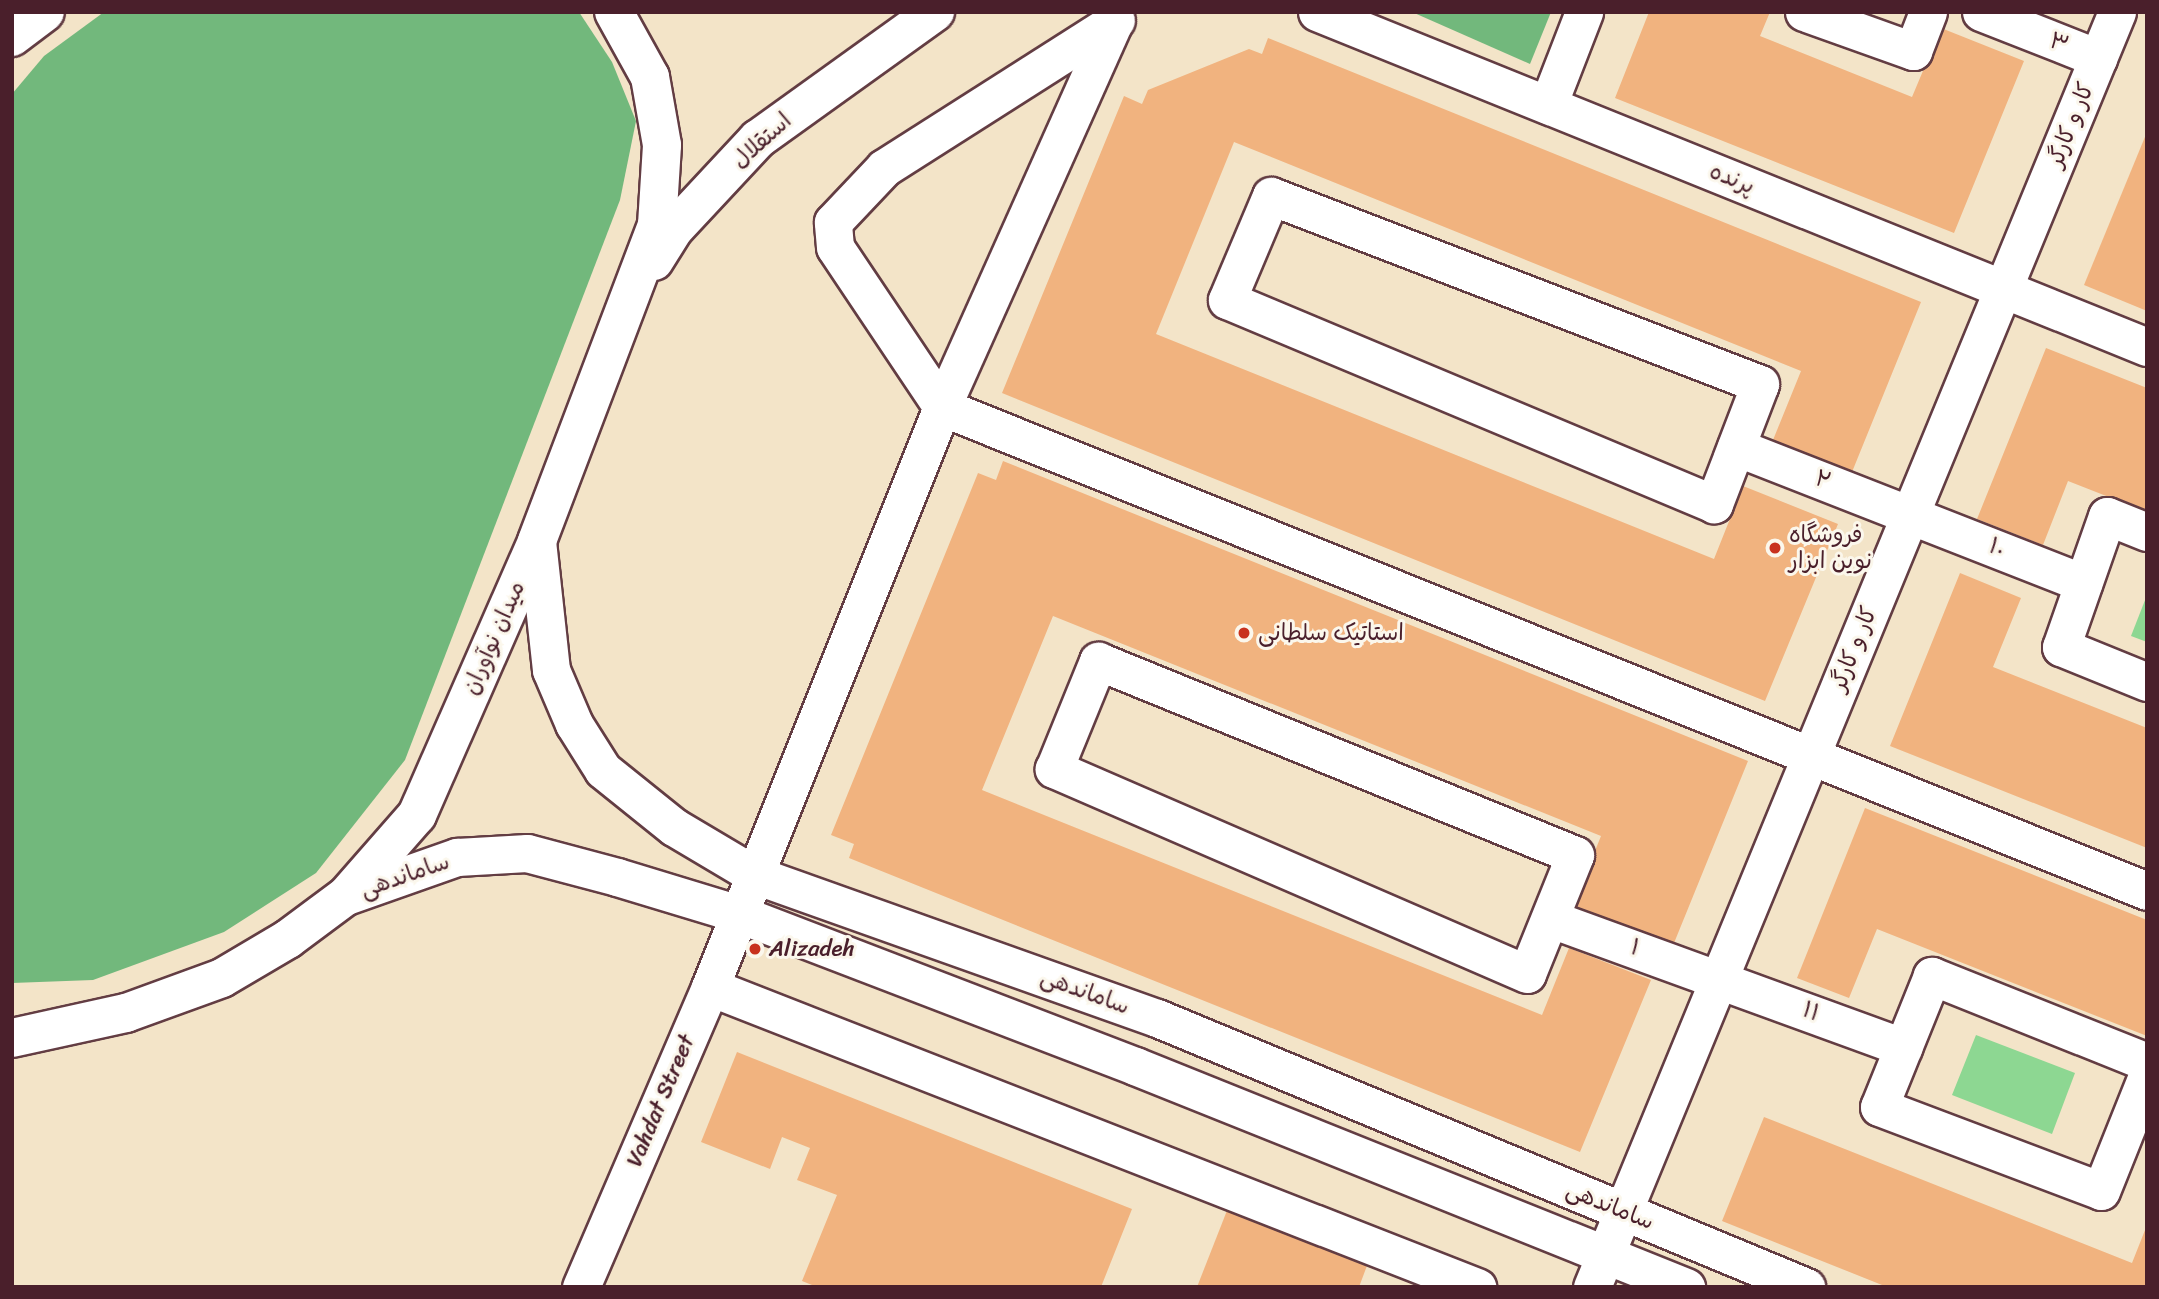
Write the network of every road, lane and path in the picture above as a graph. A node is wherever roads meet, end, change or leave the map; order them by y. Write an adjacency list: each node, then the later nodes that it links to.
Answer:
1 (45, 12): 13 (main road)
2 (614, 12): 17 (main road, میدان نوآوران)
3 (935, 12): 17 (main road, استقلال)
4 (1317, 12): 15 (street, پرنده)
5 (1584, 12): 15 (street)
6 (1804, 12): 7 (street)
7 (1928, 12)
8 (1981, 12): 14 (street, ۳)
9 (2118, 12): 14 (street, کار و کارگر)
10 (2124, 12): 12 (street)
11 (1121, 17): 19 (street, Vahdat Street); 19 (street)
12 (2147, 22)
13 (12, 37)
14 (2098, 58): 16 (street, کار و کارگر)
15 (1548, 105): 16 (street, پرنده)
16 (2004, 289): 18 (street, پرنده); 21 (street, کار و کارگر)
17 (625, 307): 23 (main road, میدان نوآوران)
18 (2147, 347)
19 (942, 407): 26 (street); 27 (street, Vahdat Street)
20 (1735, 447): 20 (street); 21 (street, ۲)
21 (1911, 512): 24 (street, ۱۰); 26 (street, کار و کارگر)
22 (2147, 532): 24 (street)
23 (537, 541): 27 (street, ساماندهی); 29 (main road, میدان نوآوران)
24 (2082, 583): 25 (street)
25 (2147, 682)
26 (1810, 756): 28 (street); 32 (street, کار و کارگر)
27 (755, 875): 30 (street, Vahdat Street); 34 (street, ساماندهی)
28 (2147, 891)
29 (346, 896): 30 (street, ساماندهی); 35 (main road, میدان نوآوران)
30 (739, 914): 33 (street, Vahdat Street); 38 (street, ساماندهی)
31 (1551, 919): 31 (street); 32 (street, ۱)
32 (1719, 978): 36 (street, ۱۱); 40 (street, کار و کارگر)
33 (710, 987): 42 (street, Vahdat Street); 43 (street)
34 (1157, 1018): 38 (street); 40 (street, ساماندهی)
35 (12, 1038)
36 (1903, 1047): 37 (street); 39 (street)
37 (2147, 1062)
38 (1135, 1066): 41 (street, ساماندهی)
39 (2147, 1076)
40 (1622, 1211): 41 (street, کار و کارگر); 46 (street, ساماندهی)
41 (1606, 1253): 44 (street, کار و کارگر); 45 (street, ساماندهی)
42 (581, 1287)
43 (1477, 1287)
44 (1592, 1287)
45 (1686, 1287)
46 (1805, 1287)

